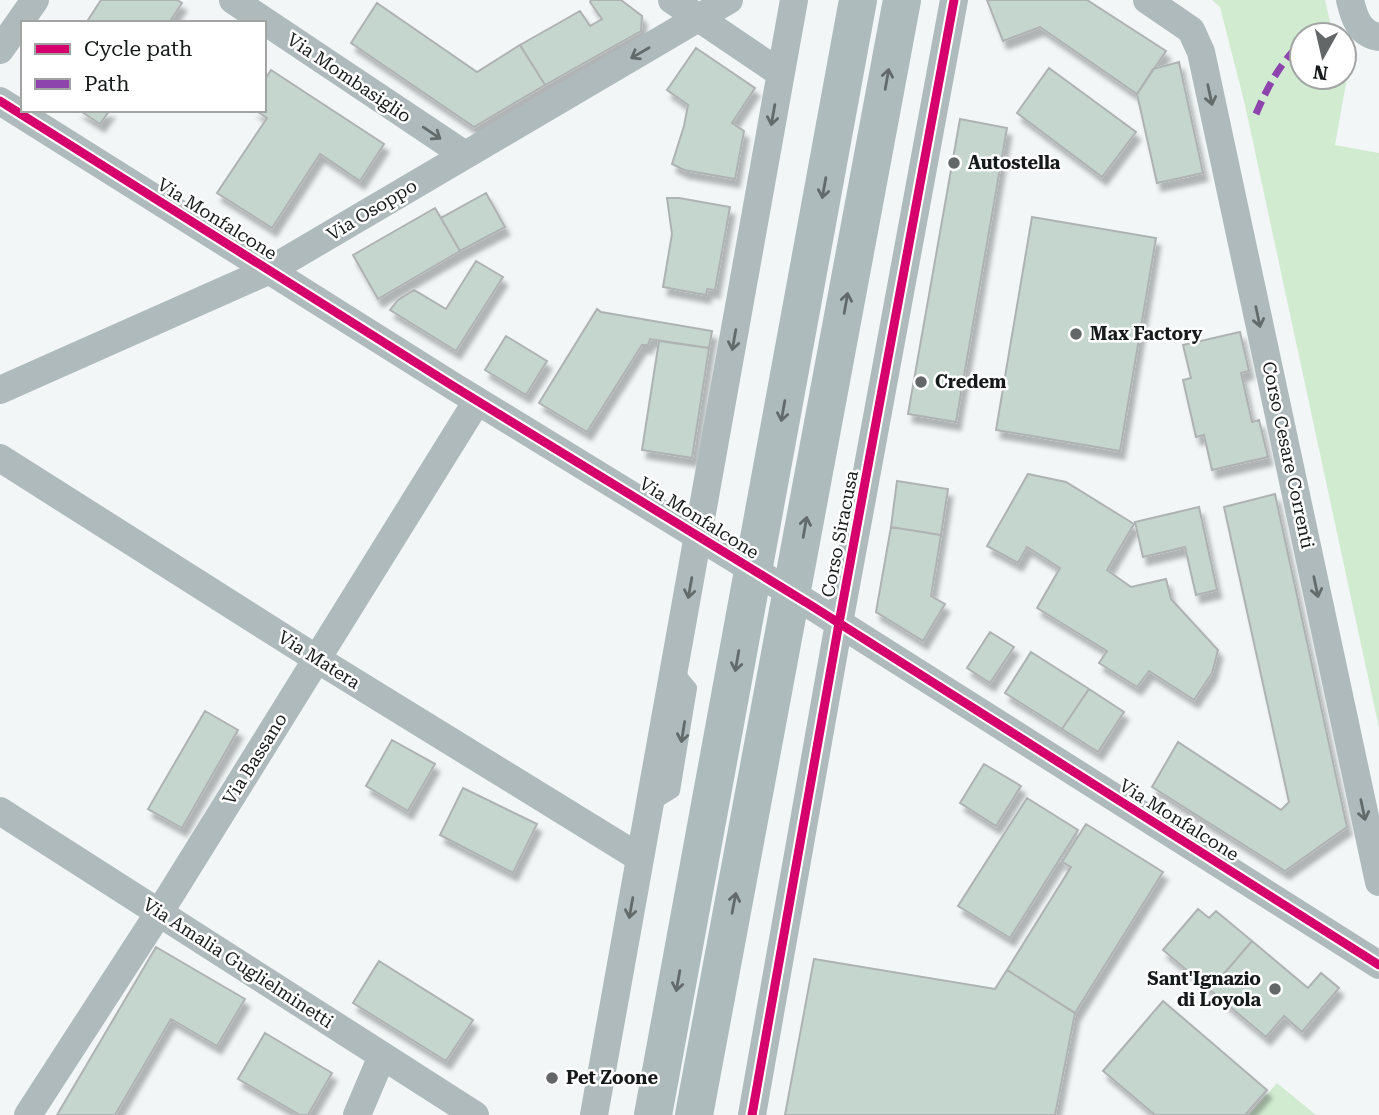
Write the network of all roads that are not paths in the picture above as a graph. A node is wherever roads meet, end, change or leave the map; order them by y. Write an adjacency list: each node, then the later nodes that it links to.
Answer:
1 (35, 0): 15 (street)
2 (233, 0): 12 (street, Via Mombasiglio, one-way to 12)
3 (672, 0): 11 (street)
4 (729, 0): 11 (street, Via Osoppo)
5 (794, 0): 16 (street)
6 (858, 0): 24 (main road, one-way to 24)
7 (902, 0): 25 (main road, Corso Siracusa, one-way to 7)
8 (954, 0): 26 (street, Corso Siracusa)
9 (1147, 0): 30 (street, Corso Cesare Correnti, one-way to 30)
10 (1350, 0): 14 (street)
11 (698, 18): 16 (street); 18 (street, Via Osoppo, one-way to 18)
12 (264, 21)
13 (266, 22): 18 (street, Via Mombasiglio, one-way to 18)
14 (1379, 37)
15 (0, 50)
16 (780, 73): 23 (street, one-way to 23)
17 (0, 101): 19 (street, Via Monfalcone)
18 (465, 155): 19 (street, Via Osoppo)
19 (270, 270): 20 (street, Via Osoppo); 21 (street, Via Monfalcone)
20 (0, 390)
21 (477, 401): 23 (street, Via Monfalcone); 27 (street, Via Bassano)
22 (0, 458): 27 (street, Via Matera)
23 (699, 536): 24 (street, Via Monfalcone); 29 (street, one-way to 29)
24 (754, 570): 25 (street, Via Monfalcone); 38 (main road, one-way to 38)
25 (792, 594): 26 (street, Via Monfalcone); 39 (main road, Corso Siracusa, one-way to 25)
26 (839, 623): 32 (street, Via Monfalcone); 40 (street, Corso Siracusa)
27 (317, 659): 29 (street, Via Matera); 31 (street, Via Bassano)
28 (0, 811): 31 (street, Via Amalia Guglielminetti)
29 (640, 858): 37 (street, one-way to 37)
30 (1379, 882)
31 (159, 913): 33 (street, Via Amalia Guglielminetti); 34 (street, Via Bassano)
32 (1379, 965)
33 (382, 1056): 35 (street); 36 (street, Via Amalia Guglielminetti)
34 (28, 1115)
35 (357, 1115)
36 (475, 1115)
37 (594, 1115)
38 (653, 1115)
39 (694, 1115)
40 (752, 1115)

